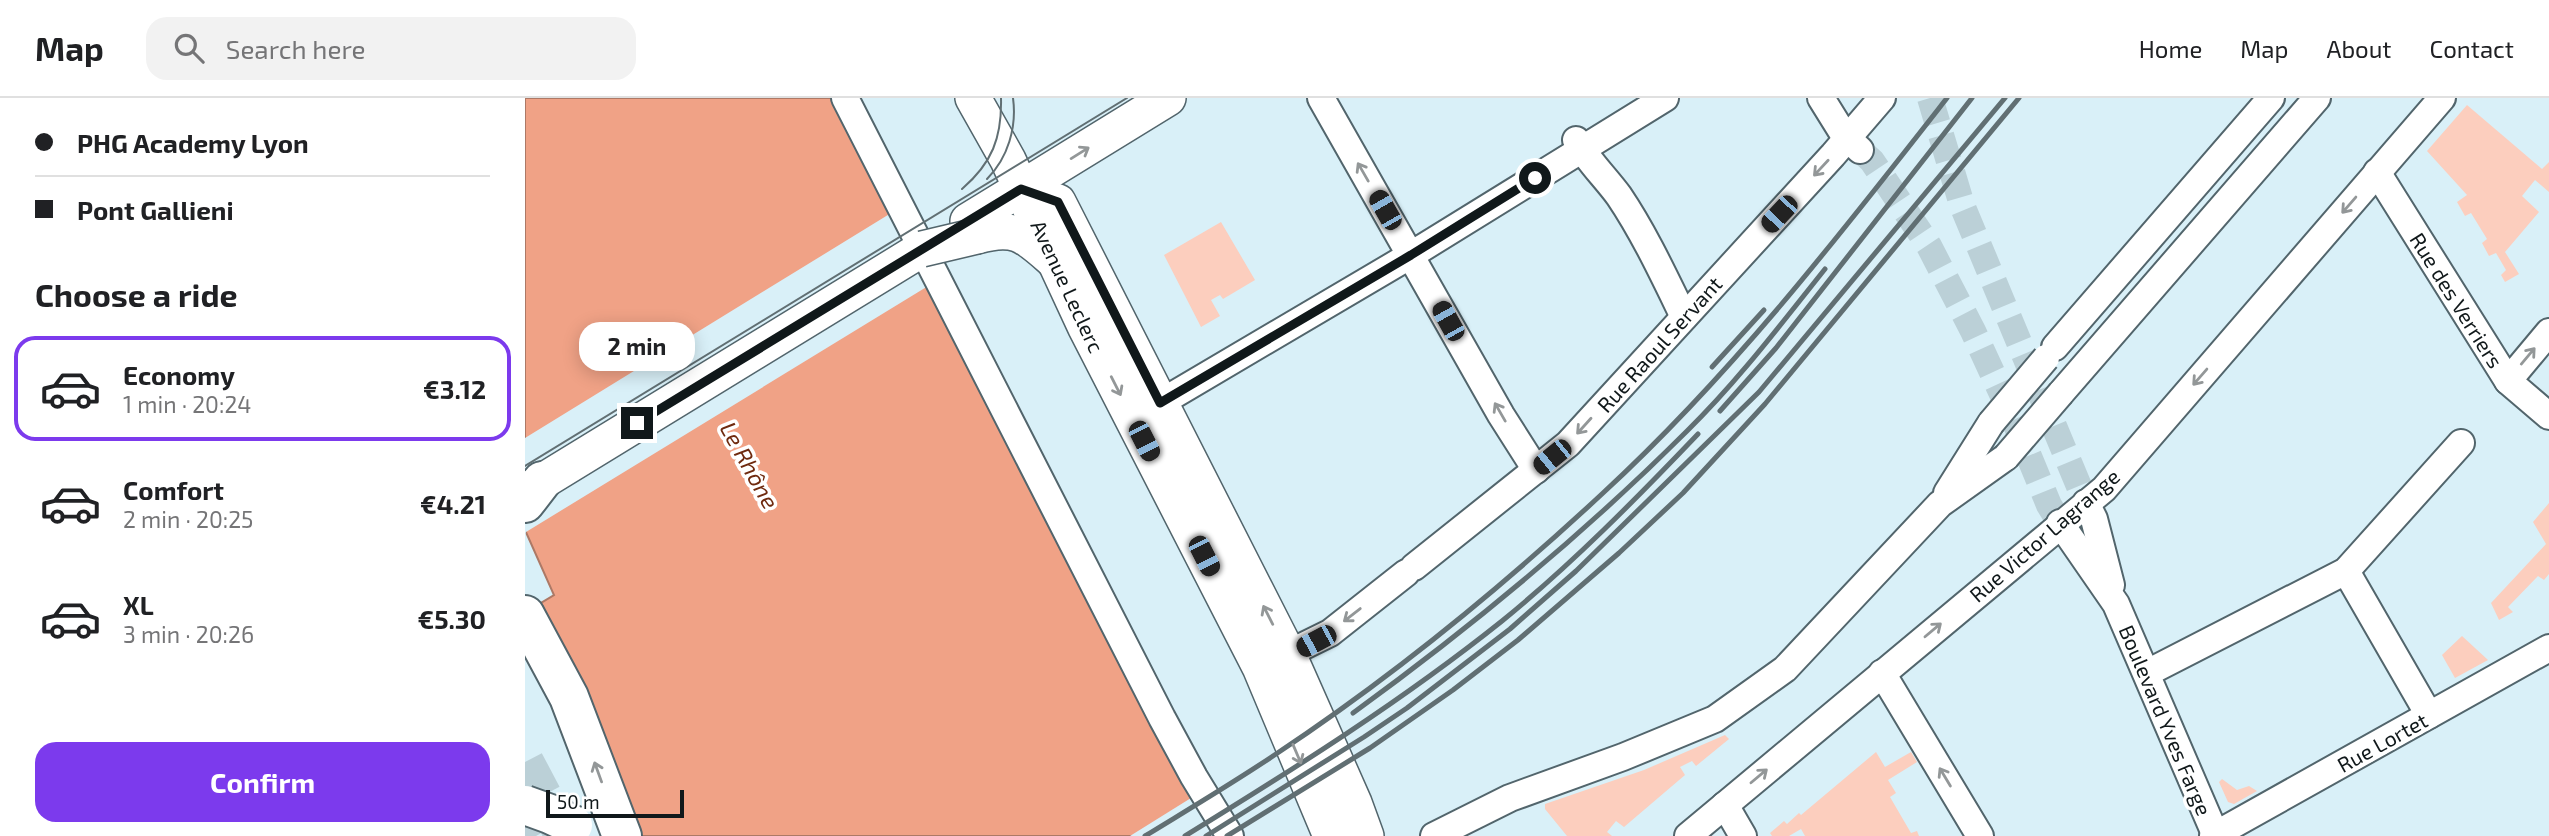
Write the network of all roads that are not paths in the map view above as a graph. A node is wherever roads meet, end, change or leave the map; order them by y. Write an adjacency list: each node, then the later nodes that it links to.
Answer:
1 (845, 98): 43 (street)
2 (961, 98): 16 (main road)
3 (974, 98): 15 (main road)
4 (1168, 98): 15 (main road, one-way to 4)
5 (1321, 98): 17 (street, one-way to 5)
6 (1665, 98): 12 (street)
7 (1821, 98): 13 (street)
8 (1882, 98): 13 (street, Rue Raoul Servant)
9 (2271, 98): 28 (street, bridge)
10 (2318, 98): 28 (street, bridge)
11 (2442, 98): 14 (street, Rue Victor Lagrange)
12 (1579, 144): 17 (street); 19 (street)
13 (1854, 144): 19 (street, Rue Raoul Servant, one-way to 19)
14 (2377, 172): 21 (street, Rue des Verriers); 27 (street, Rue Victor Lagrange, one-way to 27)
15 (1021, 189): 16 (main road); 18 (main road, Avenue Leclerc); 22 (main road, Avenue Leclerc)
16 (978, 222): 18 (main road); 26 (main road, bridge)
17 (1411, 255): 22 (street); 25 (street, one-way to 17)
18 (1052, 259): 34 (main road, Avenue Leclerc, one-way to 34)
19 (1684, 317): 25 (street, Rue Raoul Servant, one-way to 25)
20 (2549, 332): 21 (street, one-way to 20)
21 (2508, 382): 23 (street, Rue des Verriers)
22 (1160, 403): 34 (main road, Avenue Leclerc, one-way to 22)
23 (2549, 416)
24 (2461, 443): 30 (street)
25 (1537, 470): 34 (street, Rue Raoul Servant, one-way to 34)
26 (531, 492)
27 (2086, 503): 29 (street, Rue Victor Lagrange); 31 (street, Boulevard Yves Farge)
28 (1940, 504): 46 (street)
29 (2060, 523): 31 (street, Boulevard Yves Farge); 35 (street, Rue Victor Lagrange, one-way to 29)
30 (2346, 571): 36 (street); 37 (street)
31 (2116, 604): 36 (street, Boulevard Yves Farge)
32 (525, 615): 42 (highway, one-way to 32)
33 (2549, 648): 37 (street, Rue Lortet)
34 (1283, 657): 41 (main road, Avenue Leclerc, one-way to 41); 44 (main road, Avenue Leclerc); 45 (street)
35 (1882, 673): 38 (street, Rue Victor Lagrange, one-way to 35); 49 (street, one-way to 35)
36 (2147, 673): 50 (street, Boulevard Yves Farge)
37 (2429, 716): 50 (street, Rue Lortet)
38 (1725, 805): 47 (street, Rue Victor Lagrange); 48 (street)
39 (525, 806): 40 (highway, bridge)
40 (581, 830)
41 (1332, 833)
42 (622, 836)
43 (1230, 836)
44 (1366, 836)
45 (1379, 836)
46 (1434, 836)
47 (1688, 836)
48 (1743, 836)
49 (1980, 836)
50 (2215, 836)

